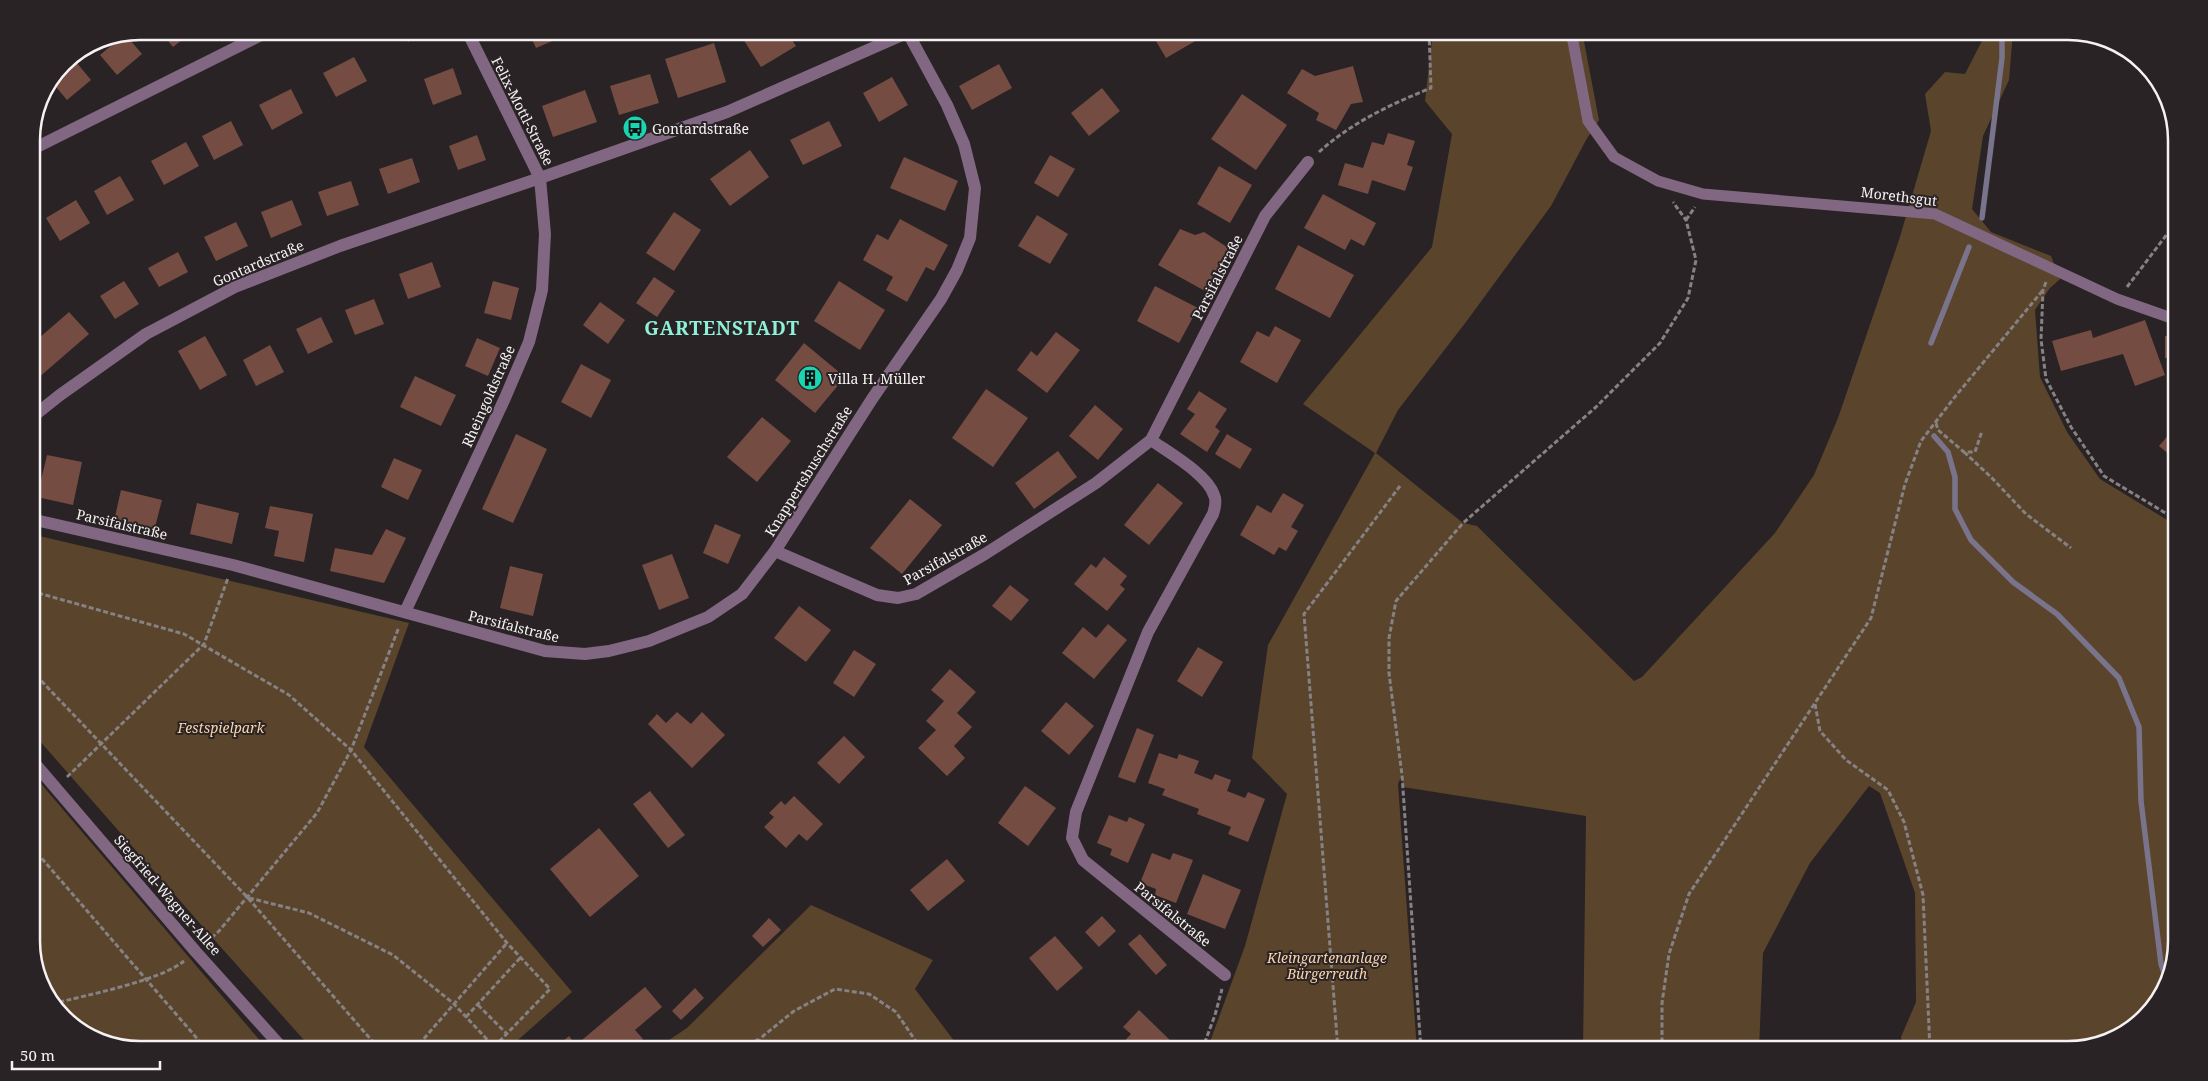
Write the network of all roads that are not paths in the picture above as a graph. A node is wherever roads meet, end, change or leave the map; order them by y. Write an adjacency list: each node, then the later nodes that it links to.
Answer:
1 (250, 40): 6 (street)
2 (471, 40): 8 (street, Felix-Mottl-Straße)
3 (892, 40): 8 (street, Gontardstraße)
4 (914, 40): 13 (street, Knappertsbuschstraße)
5 (1573, 40): 9 (lane, Morethsgut)
6 (40, 146)
7 (1308, 162): 11 (street, Parsifalstraße)
8 (540, 178): 10 (street, Gontardstraße); 14 (street, Rheingoldstraße)
9 (2168, 317)
10 (40, 411)
11 (1151, 440): 13 (street, Parsifalstraße); 16 (street, Parsifalstraße)
12 (40, 521): 14 (street, Parsifalstraße)
13 (776, 551): 14 (street, Parsifalstraße)
14 (405, 612)
15 (40, 769): 17 (street, Siegfried-Wagner-Allee)
16 (1225, 975)
17 (276, 1041)

